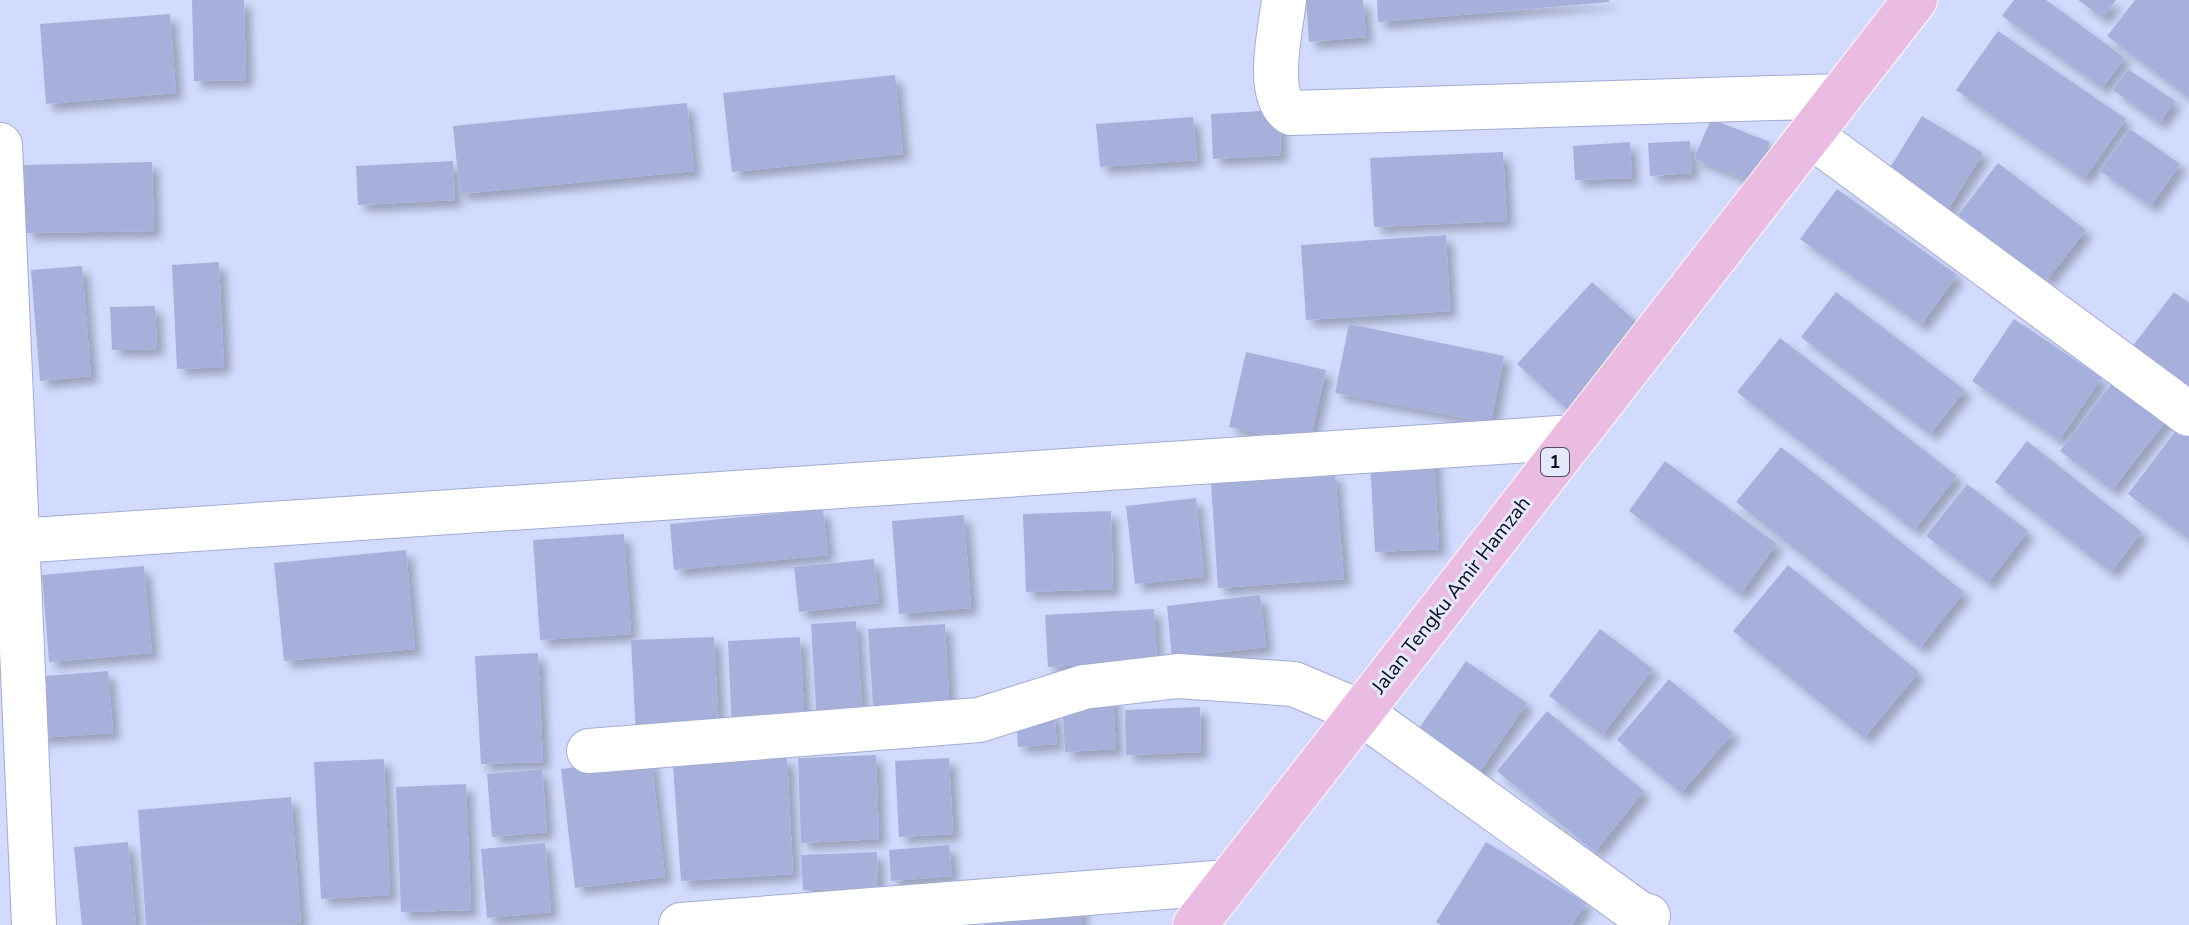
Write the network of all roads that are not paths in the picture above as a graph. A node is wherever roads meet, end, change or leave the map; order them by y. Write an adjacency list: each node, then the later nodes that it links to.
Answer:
1 (1284, 0): 3 (street)
2 (1915, 0): 3 (main road, Jalan Tengku Amir Hamzah / 1)
3 (1840, 96): 4 (main road, Jalan Tengku Amir Hamzah / 1)
4 (1810, 135): 6 (street); 7 (main road, Jalan Tengku Amir Hamzah / 1)
5 (0, 145): 8 (street)
6 (2189, 414)
7 (1574, 437): 8 (street); 9 (main road, Jalan Tengku Amir Hamzah / 1)
8 (17, 541): 13 (street)
9 (1360, 712): 10 (street); 11 (main road, Jalan Tengku Amir Hamzah / 1); 12 (street)
10 (589, 751)
11 (1228, 882): 14 (street); 15 (main road, Jalan Tengku Amir Hamzah / 1)
12 (1648, 916)
13 (34, 925)
14 (681, 925)
15 (1195, 925)

